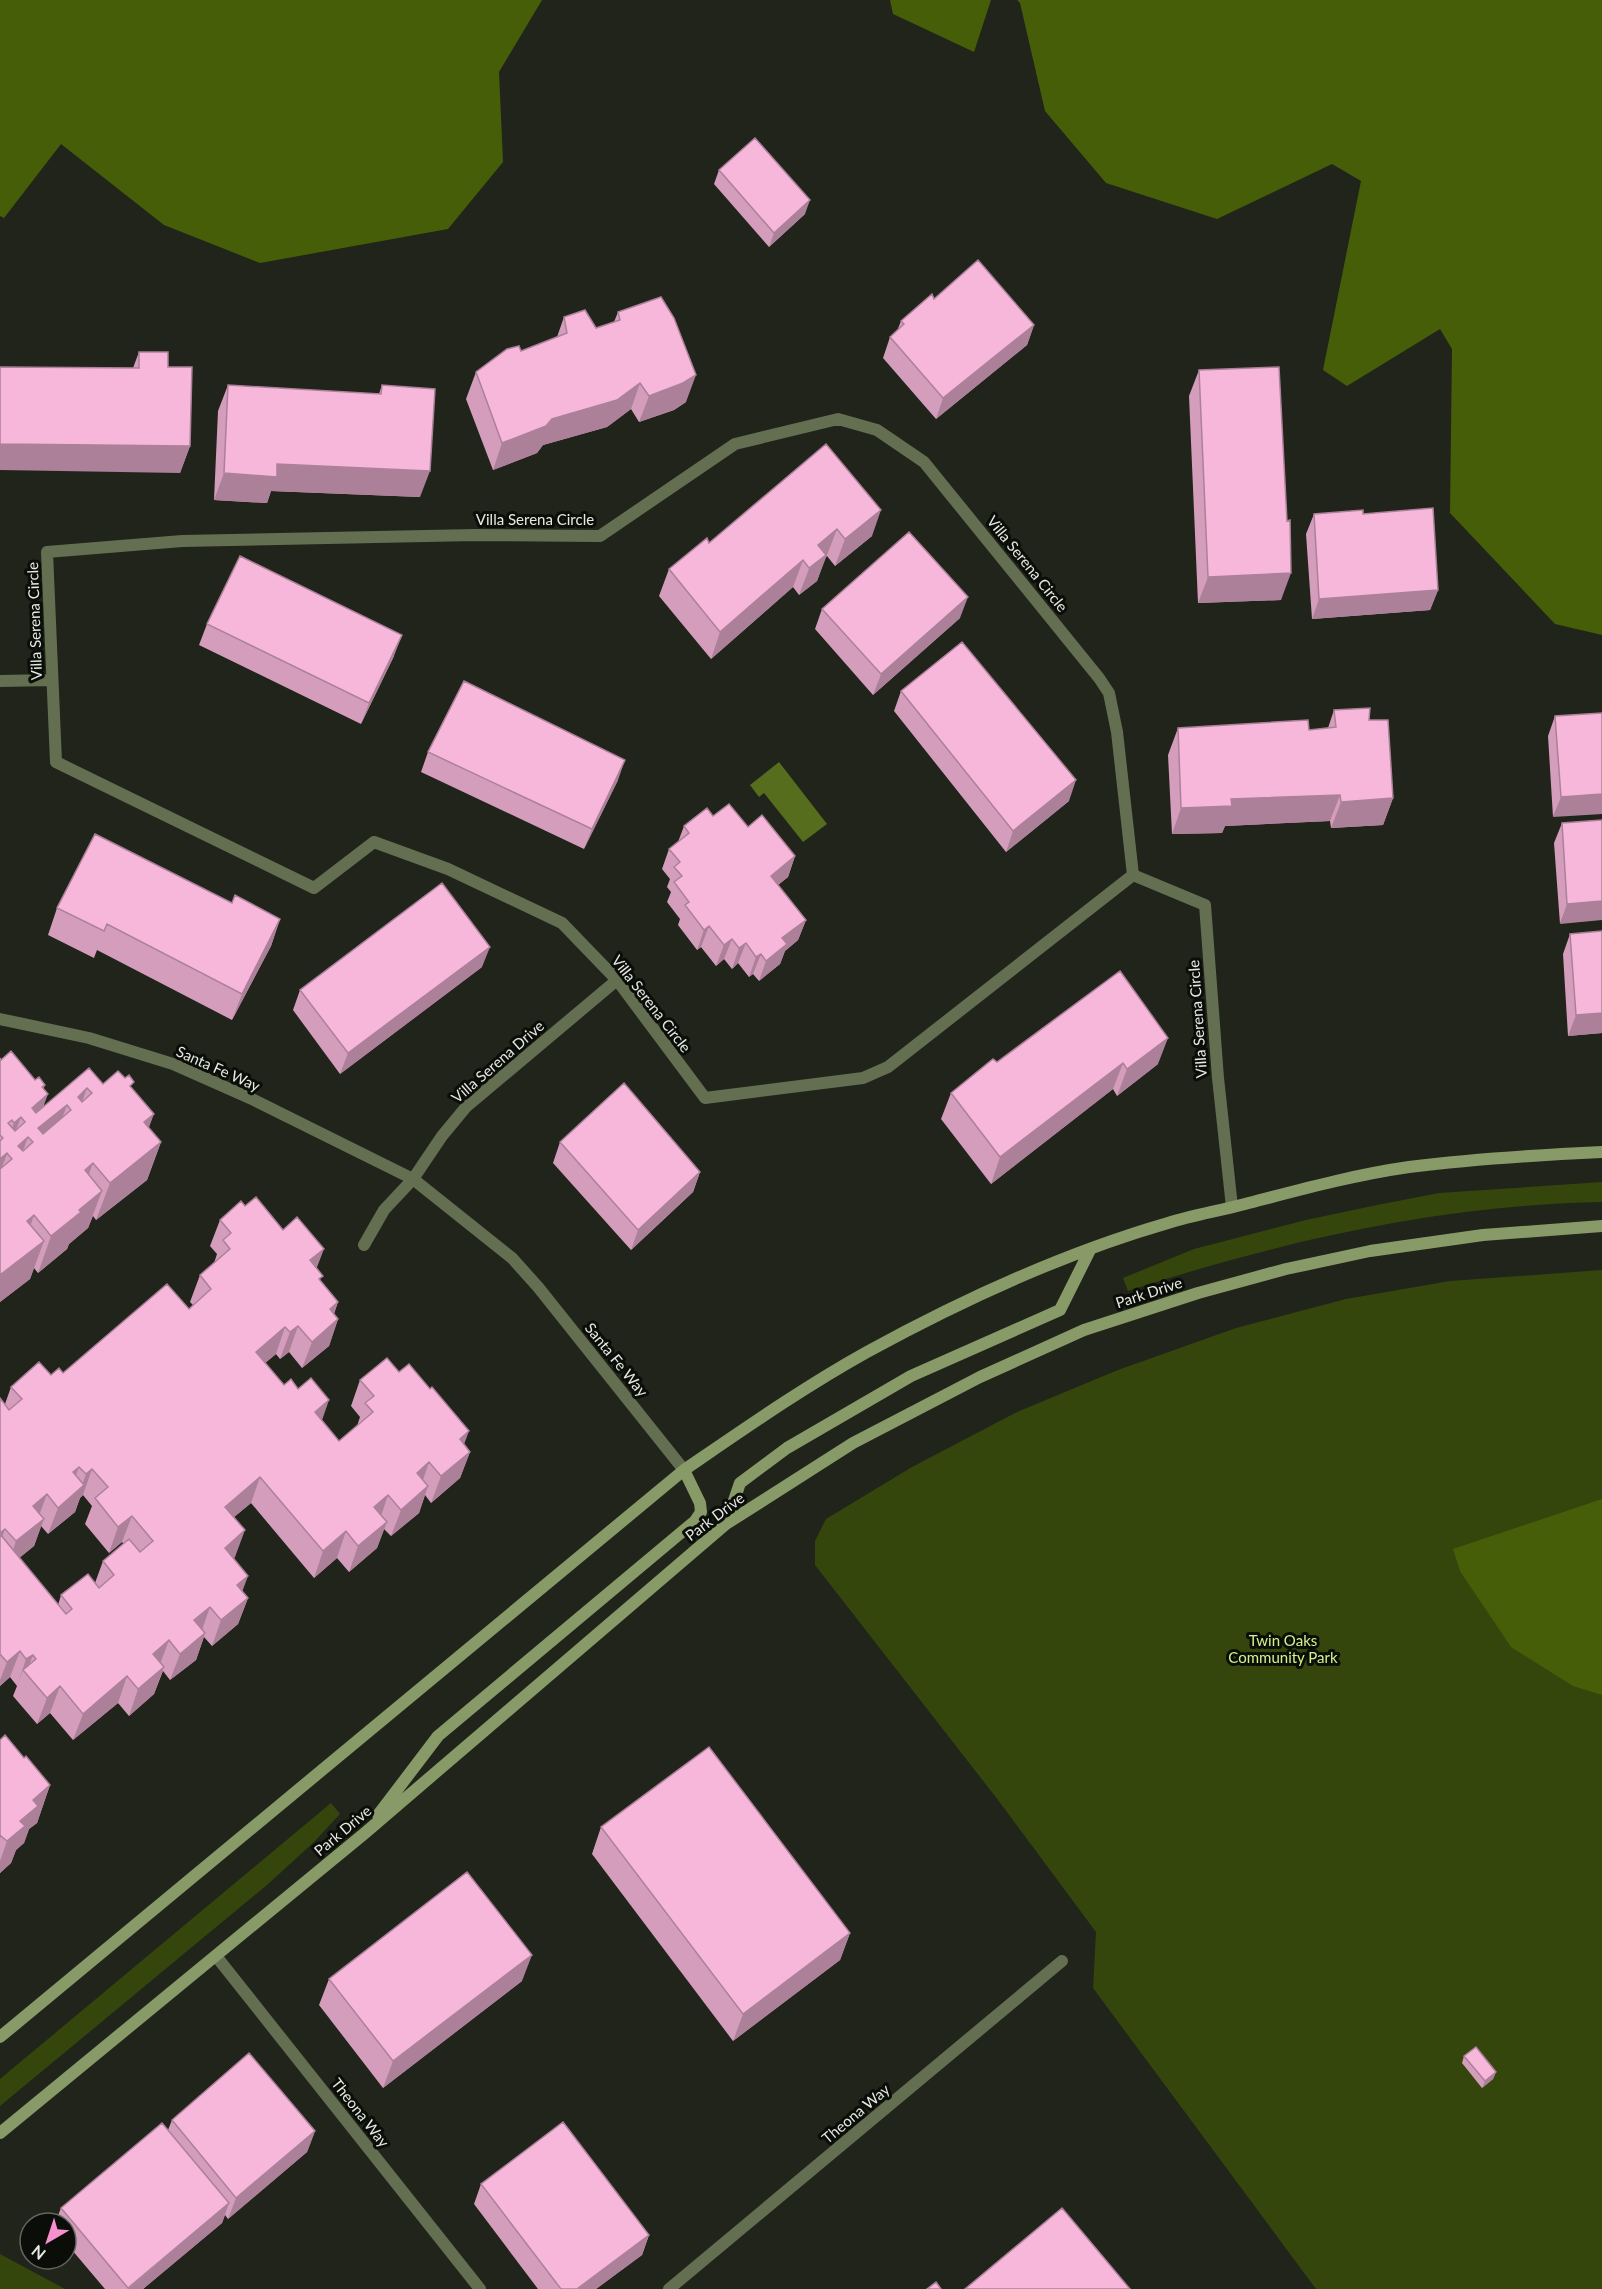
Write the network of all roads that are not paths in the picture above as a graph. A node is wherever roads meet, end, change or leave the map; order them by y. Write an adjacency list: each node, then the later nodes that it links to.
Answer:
1 (52, 680): 2 (street); 3 (street, Villa Serena Circle); 4 (street, Villa Serena Circle)
2 (0, 681)
3 (1133, 875): 4 (street, Villa Serena Circle); 8 (street, Villa Serena Circle)
4 (617, 980): 7 (street, Villa Serena Drive)
5 (0, 1019): 7 (street, Santa Fe Way)
6 (1602, 1152): 8 (main road)
7 (412, 1179): 10 (street); 12 (street, Santa Fe Way)
8 (1232, 1207): 11 (main road)
9 (1602, 1226): 13 (main road, Park Drive)
10 (364, 1245)
11 (1090, 1250): 12 (main road); 13 (main road)
12 (684, 1470): 14 (main road); 17 (main road)
13 (726, 1524): 14 (main road, Park Drive)
14 (365, 1833): 15 (main road, Park Drive)
15 (216, 1956): 18 (main road, Park Drive); 19 (street, Theona Way)
16 (1062, 1961): 20 (street, Theona Way)
17 (0, 2037)
18 (0, 2133)
19 (480, 2289)
20 (669, 2289)

